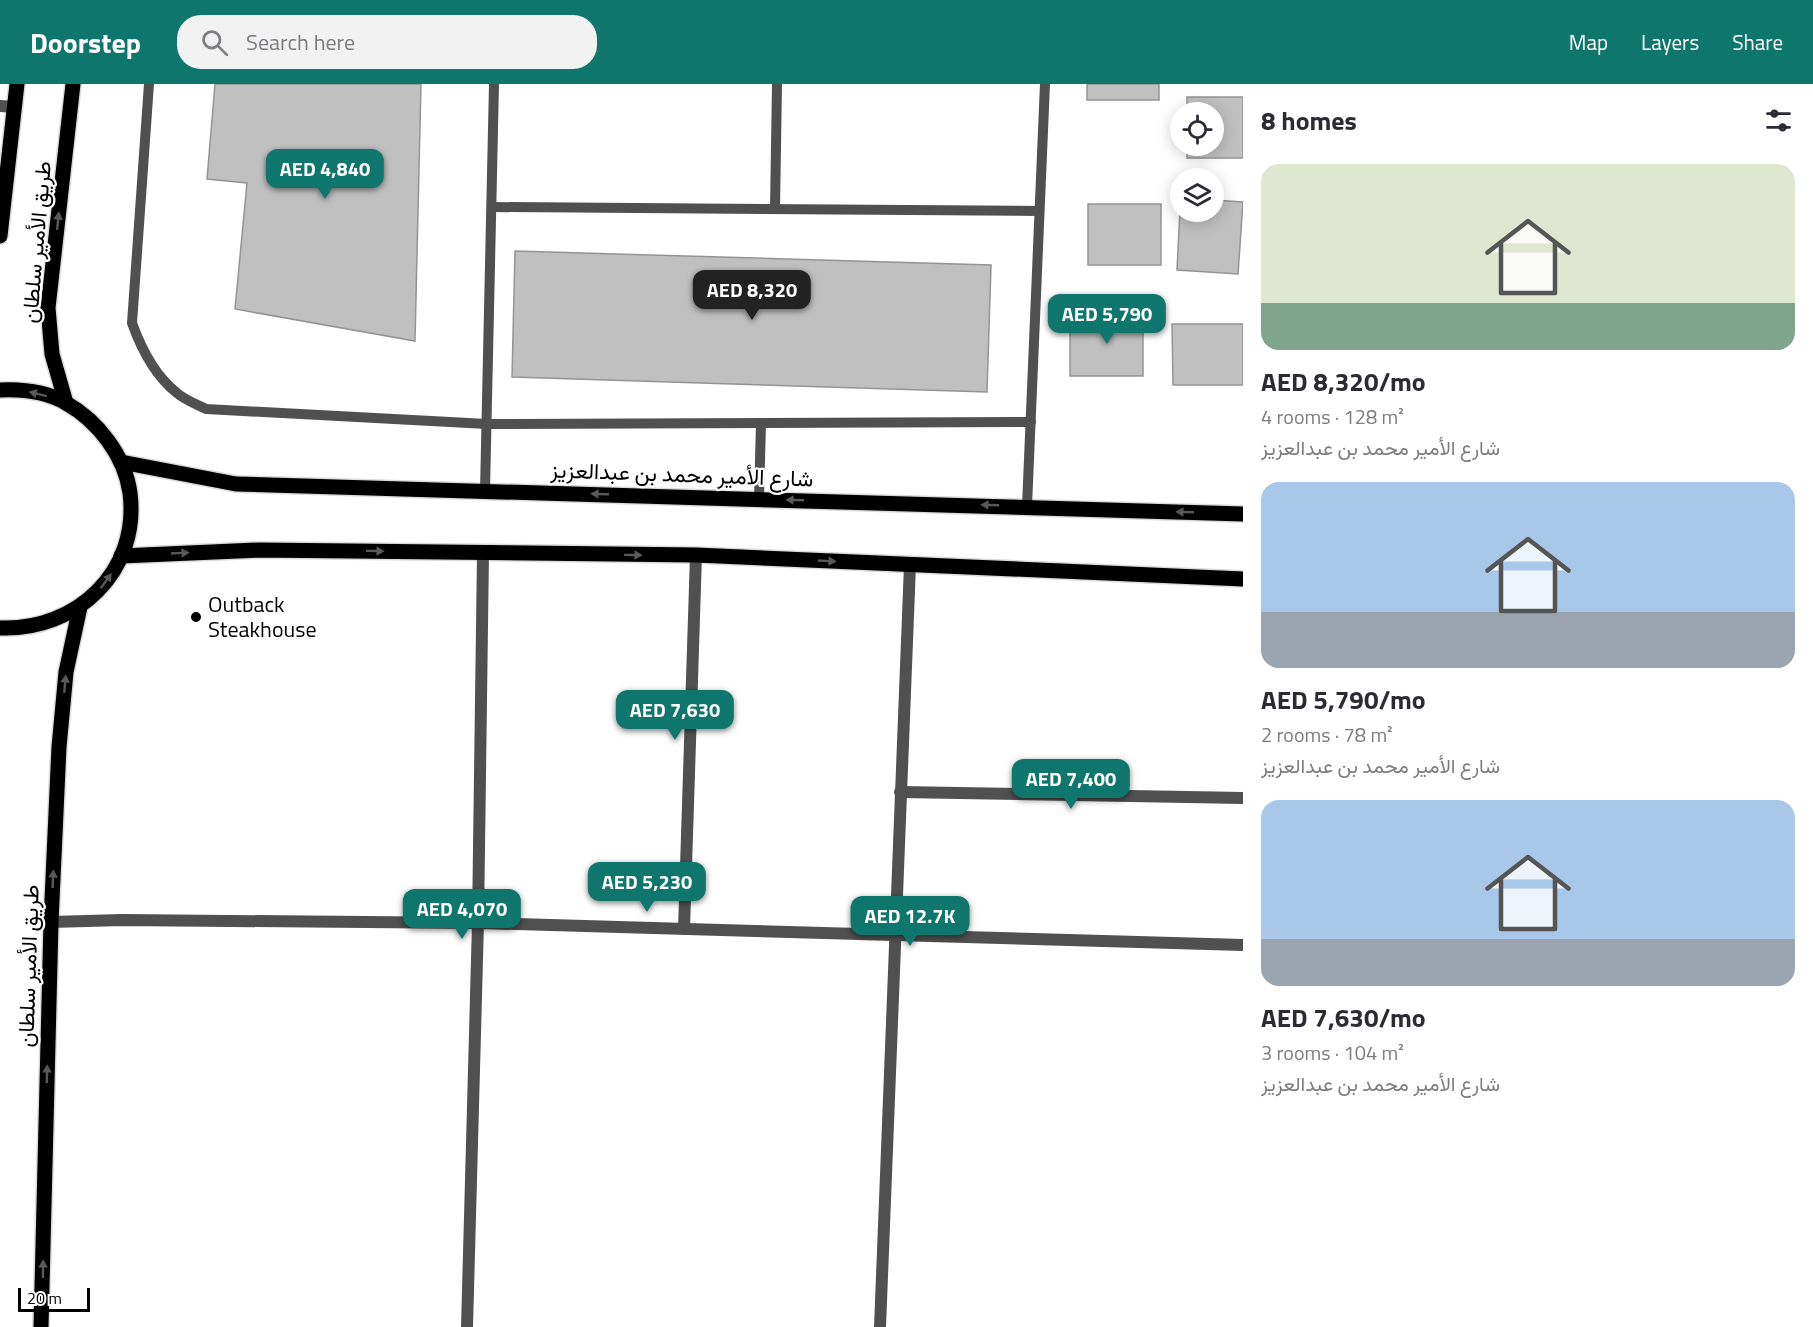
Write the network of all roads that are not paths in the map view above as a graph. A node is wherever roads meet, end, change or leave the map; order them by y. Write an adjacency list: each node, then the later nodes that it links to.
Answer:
1 (17, 84): 7 (main road, طريق الأمير سلطان)
2 (73, 84): 13 (main road, طريق الأمير سلطان, one-way to 2)
3 (149, 84): 16 (lane)
4 (494, 84): 8 (lane)
5 (777, 84): 9 (lane)
6 (1045, 84): 10 (lane)
7 (7, 106): 11 (main road, طريق الأمير سلطان)
8 (492, 207): 9 (lane); 16 (lane)
9 (775, 209): 10 (lane)
10 (1040, 211): 14 (lane)
11 (0, 236)
12 (0, 390): 13 (main road, one-way to 12)
13 (66, 403): 17 (main road)
14 (1031, 422): 15 (lane); 20 (lane)
15 (761, 423): 16 (lane); 19 (lane)
16 (487, 424): 18 (lane)
17 (121, 462): 18 (main road, شارع الأمير محمد بن عبدالعزيز); 24 (main road)
18 (485, 491): 19 (main road, شارع الأمير محمد بن عبدالعزيز, one-way to 18)
19 (759, 499): 20 (main road, شارع الأمير محمد بن عبدالعزيز, one-way to 19)
20 (1027, 507): 21 (main road, شارع الأمير محمد بن عبدالعزيز, one-way to 20)
21 (1243, 514)
22 (483, 553): 23 (main road, one-way to 23); 24 (main road, one-way to 22); 32 (street)
23 (696, 555): 25 (main road, one-way to 25); 33 (street)
24 (121, 556): 27 (main road, one-way to 24)
25 (910, 565): 26 (main road); 29 (street)
26 (1243, 579)
27 (80, 607): 28 (main road); 31 (main road, طريق الأمير سلطان, one-way to 27)
28 (0, 628)
29 (900, 792): 30 (street); 34 (street)
30 (1243, 798)
31 (51, 922): 32 (street); 36 (main road, طريق الأمير سلطان, one-way to 31)
32 (478, 923): 33 (street); 37 (street)
33 (684, 929): 34 (street)
34 (896, 935): 35 (street); 38 (street)
35 (1243, 945)
36 (41, 1327)
37 (467, 1327)
38 (880, 1327)

